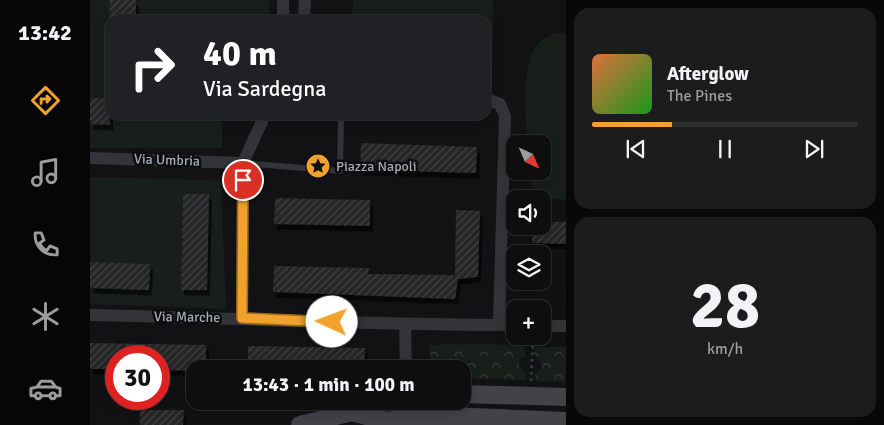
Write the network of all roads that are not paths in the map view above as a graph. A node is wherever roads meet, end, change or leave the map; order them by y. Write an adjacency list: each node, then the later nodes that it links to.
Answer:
1 (283, 0): 3 (street)
2 (305, 0): 4 (street)
3 (283, 15)
4 (304, 15)
5 (491, 101): 13 (street)
6 (263, 120): 9 (street)
7 (341, 120): 9 (lane)
8 (90, 158): 9 (street, Via Umbria)
9 (243, 163): 11 (street)
10 (90, 315): 11 (street, Via Marche)
11 (242, 318): 12 (street, Via Marche)
12 (405, 324): 13 (street, Via Marche); 17 (street)
13 (499, 325): 14 (street, Via Marche)
14 (506, 325)
15 (551, 326): 16 (street)
16 (566, 326)
17 (406, 360)
18 (471, 394): 19 (street)
19 (566, 397)
20 (356, 410): 23 (street)
21 (383, 410): 25 (lane)
22 (408, 410): 24 (street); 25 (street)
23 (352, 412): 25 (street); 26 (street)
24 (566, 421)
25 (384, 423)
26 (300, 425)

